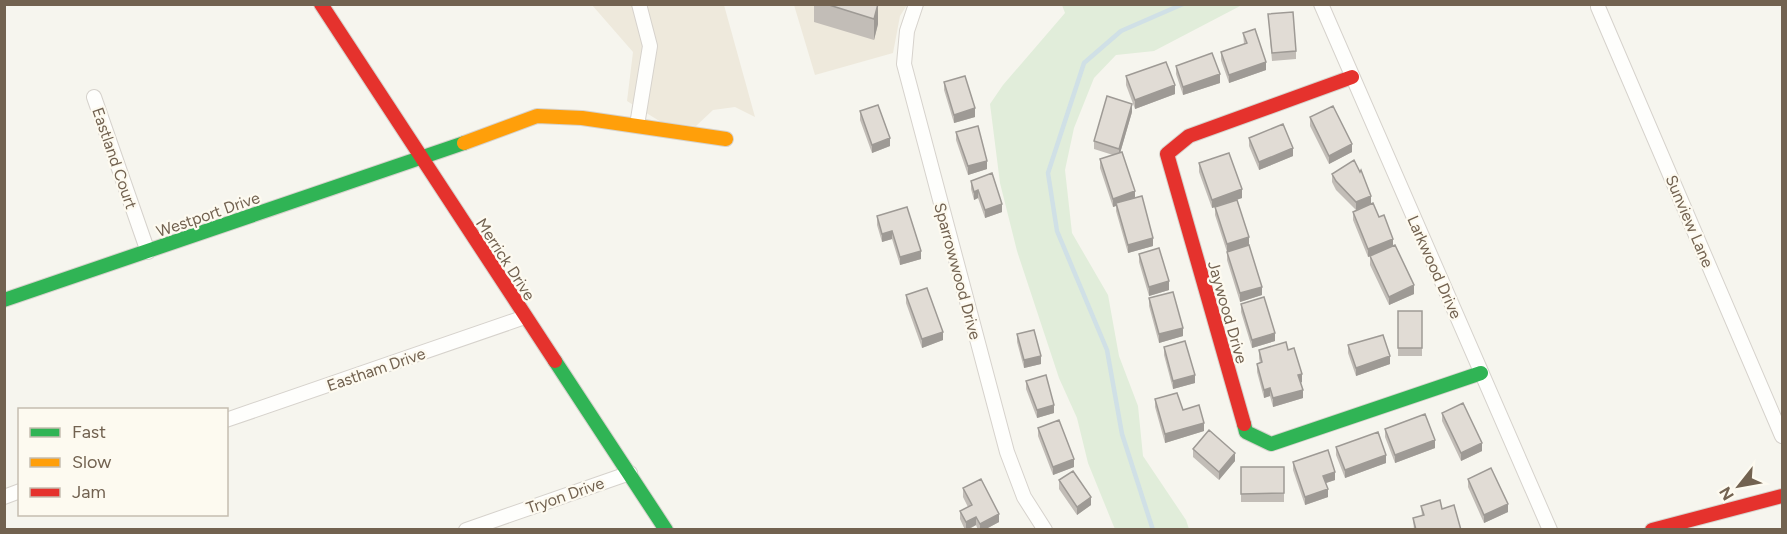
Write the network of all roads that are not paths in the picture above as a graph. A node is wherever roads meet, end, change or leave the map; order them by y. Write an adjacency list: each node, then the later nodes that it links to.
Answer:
1 (321, 4): 10 (street, Merrick Drive)
2 (639, 4): 8 (street)
3 (916, 4): 21 (street, Sparrowwood Drive)
4 (1321, 4): 6 (street, Larkwood Drive)
5 (1598, 7): 16 (street, Sunview Lane)
6 (1352, 77): 14 (street, Larkwood Drive); 14 (street, Jaywood Drive)
7 (94, 98): 11 (street, Eastland Court)
8 (637, 125): 9 (street); 10 (street, Westport Drive)
9 (726, 139)
10 (422, 159): 11 (street, Westport Drive); 13 (street, Merrick Drive)
11 (148, 252): 12 (street, Westport Drive)
12 (4, 300)
13 (525, 317): 15 (street, Eastham Drive); 17 (street, Merrick Drive)
14 (1481, 373): 22 (street, Larkwood Drive)
15 (228, 419)
16 (1782, 436)
17 (630, 473): 19 (street, Tryon Drive); 20 (street, Merrick Drive)
18 (1782, 496): 23 (street)
19 (466, 530)
20 (666, 530)
21 (1045, 530)
22 (1550, 530)
23 (1652, 530)

